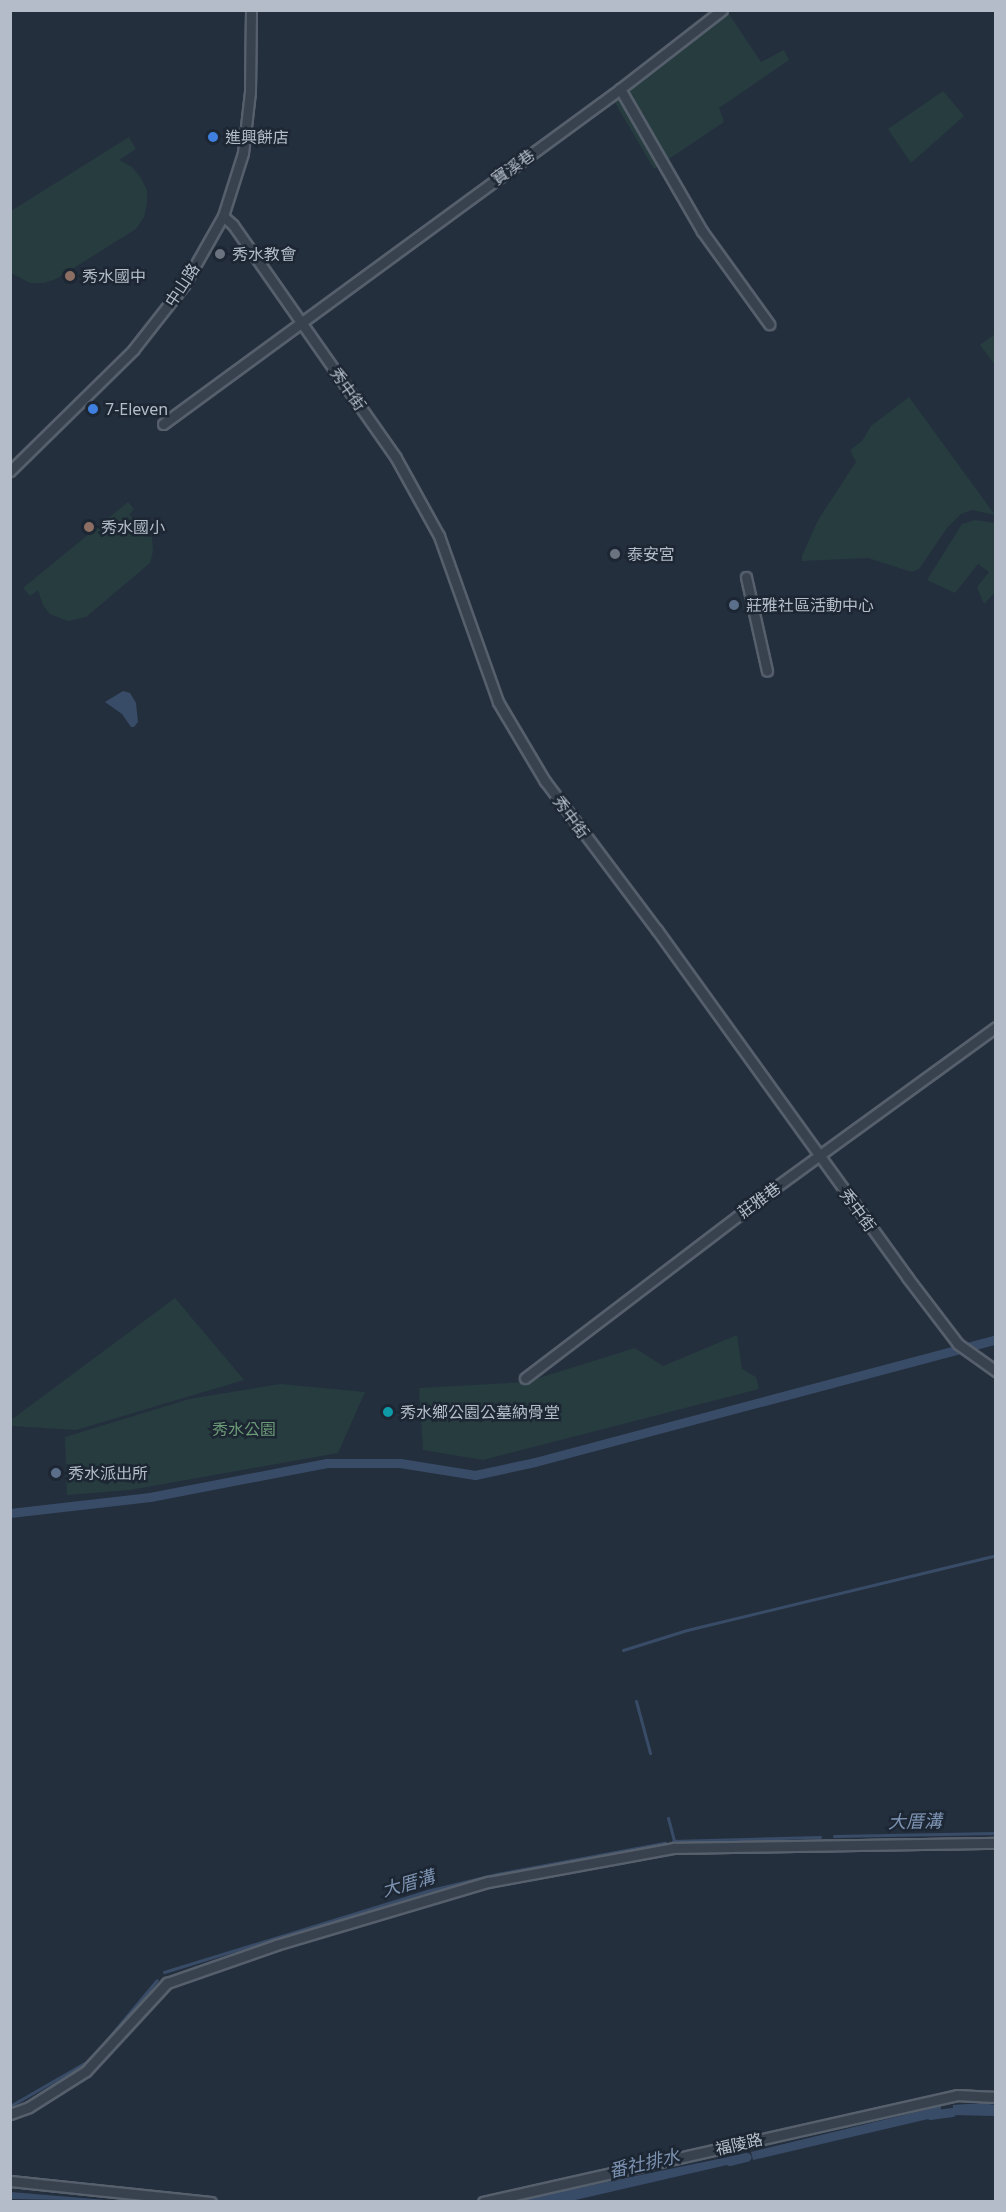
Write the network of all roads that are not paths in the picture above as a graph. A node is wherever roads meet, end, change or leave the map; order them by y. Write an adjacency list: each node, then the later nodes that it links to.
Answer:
1 (251, 10): 4 (street, 中山路)
2 (722, 10): 3 (street, 寶溪巷)
3 (620, 89): 5 (street, 寶溪巷); 6 (street)
4 (223, 216): 5 (street, 秀中街); 8 (street, 中山路)
5 (302, 321): 7 (street, 寶溪巷); 12 (street, 秀中街)
6 (769, 324)
7 (163, 424)
8 (10, 471)
9 (746, 577): 10 (street)
10 (767, 671)
11 (996, 1027): 12 (street, 莊雅巷)
12 (820, 1157): 13 (street, 秀中街); 14 (street, 莊雅巷)
13 (996, 1371)
14 (525, 1378)
15 (996, 1843): 17 (street)
16 (996, 2097): 20 (street, 福陵路)
17 (10, 2114)
18 (10, 2181): 19 (street)
19 (211, 2202)
20 (483, 2202)

